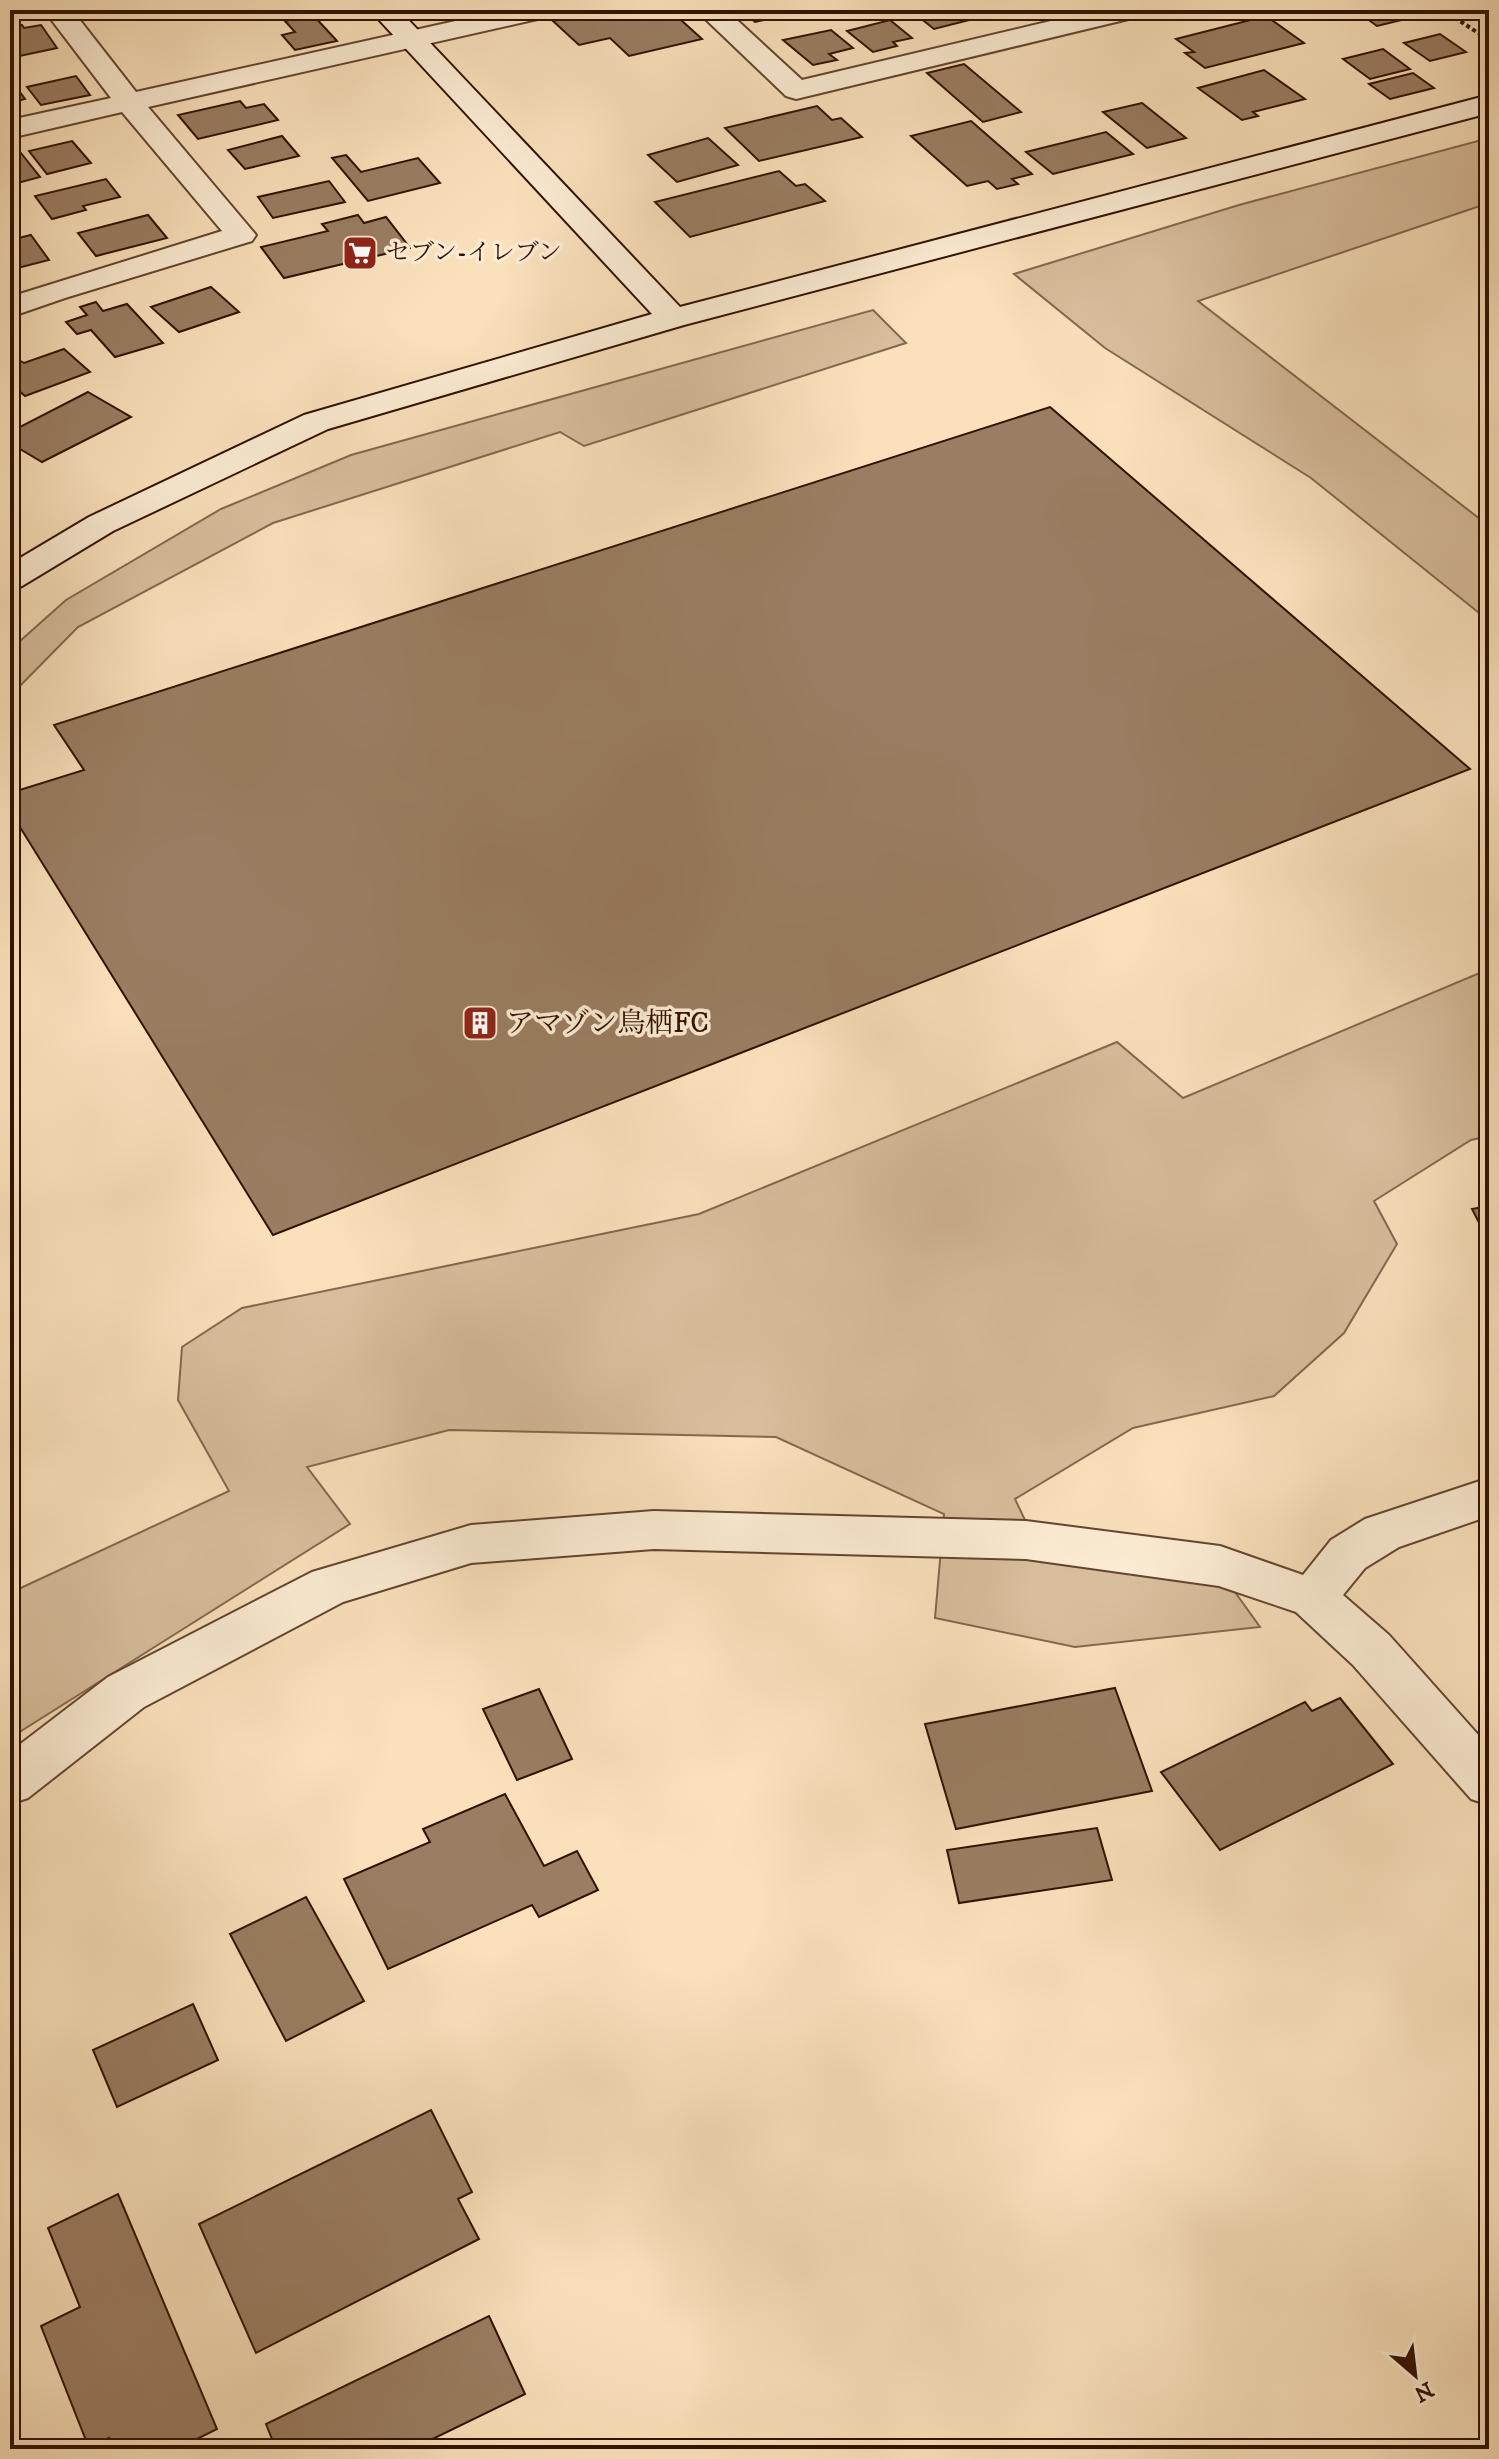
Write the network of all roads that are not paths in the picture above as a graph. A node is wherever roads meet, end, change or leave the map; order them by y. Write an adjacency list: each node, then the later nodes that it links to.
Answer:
1 (58, 10): 7 (street)
2 (384, 10): 6 (street)
3 (542, 10): 6 (street)
4 (710, 10): 5 (street)
5 (1131, 10)
6 (411, 38): 7 (street); 11 (street)
7 (128, 101): 9 (street); 10 (street)
8 (1489, 104): 11 (street)
9 (10, 129)
10 (10, 308)
11 (673, 318): 12 (street)
12 (10, 579)
13 (1489, 1497): 14 (street)
14 (1313, 1598): 15 (street); 16 (street)
15 (10, 1782)
16 (1489, 1783)

